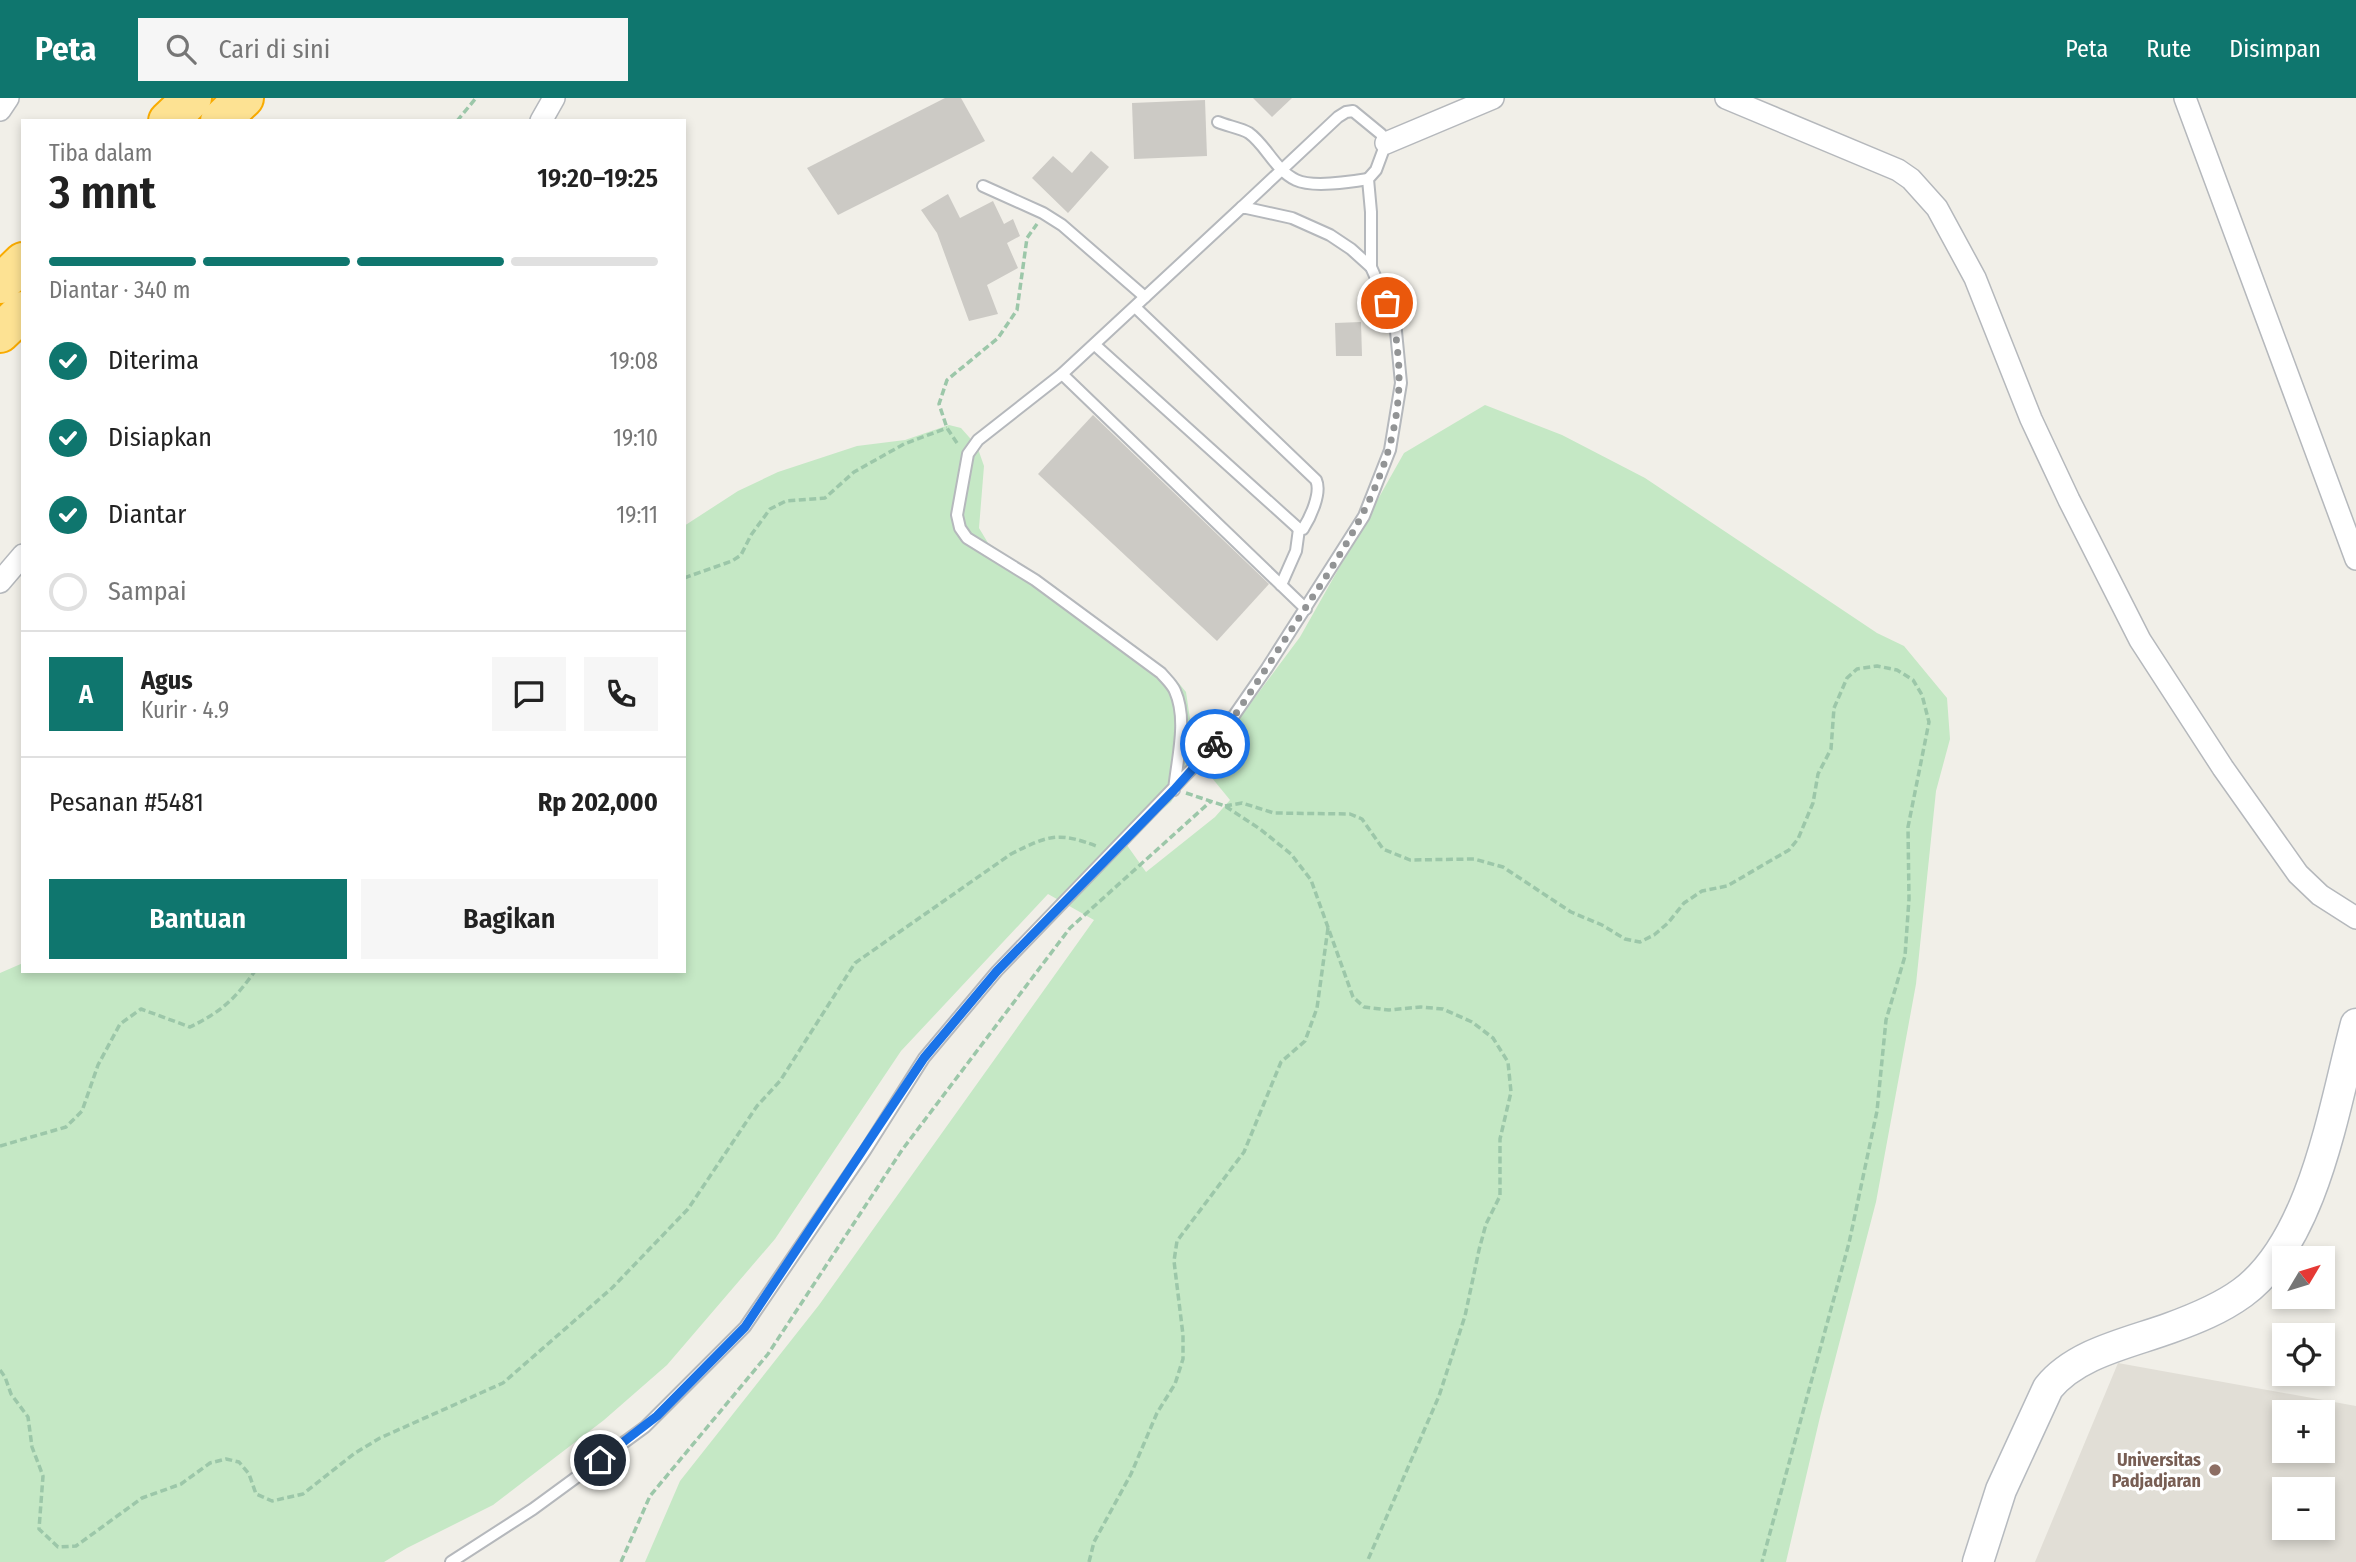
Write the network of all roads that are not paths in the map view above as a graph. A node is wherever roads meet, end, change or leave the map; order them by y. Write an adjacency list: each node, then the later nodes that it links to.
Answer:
1 (8, 98): 8 (street)
2 (192, 98): 9 (highway)
3 (244, 98): 10 (highway)
4 (554, 98): 11 (street)
5 (1493, 98): 13 (street)
6 (1726, 98): 34 (street)
7 (2185, 98): 29 (street)
8 (0, 110)
9 (170, 119)
10 (222, 119)
11 (542, 119)
12 (1218, 122): 14 (lane)
13 (1387, 143): 14 (lane); 15 (lane)
14 (1281, 168): 15 (lane); 17 (lane)
15 (1368, 179): 19 (lane)
16 (983, 186): 21 (lane)
17 (1242, 207): 19 (lane); 21 (lane)
18 (21, 264): 20 (highway)
19 (1371, 267): 32 (lane)
20 (0, 284)
21 (1144, 297): 22 (lane)
22 (1135, 307): 25 (lane); 27 (lane)
23 (21, 313): 24 (highway)
24 (0, 333)
25 (1095, 345): 26 (lane); 27 (lane)
26 (1062, 374): 31 (lane); 33 (lane)
27 (1299, 529): 31 (lane)
28 (21, 557): 30 (street)
29 (2356, 559)
30 (0, 582)
31 (1281, 585): 32 (lane)
32 (1306, 609): 33 (lane)
33 (1174, 790): 36 (lane)
34 (2356, 918)
35 (2356, 1024): 37 (main road)
36 (451, 1562)
37 (1978, 1562)

